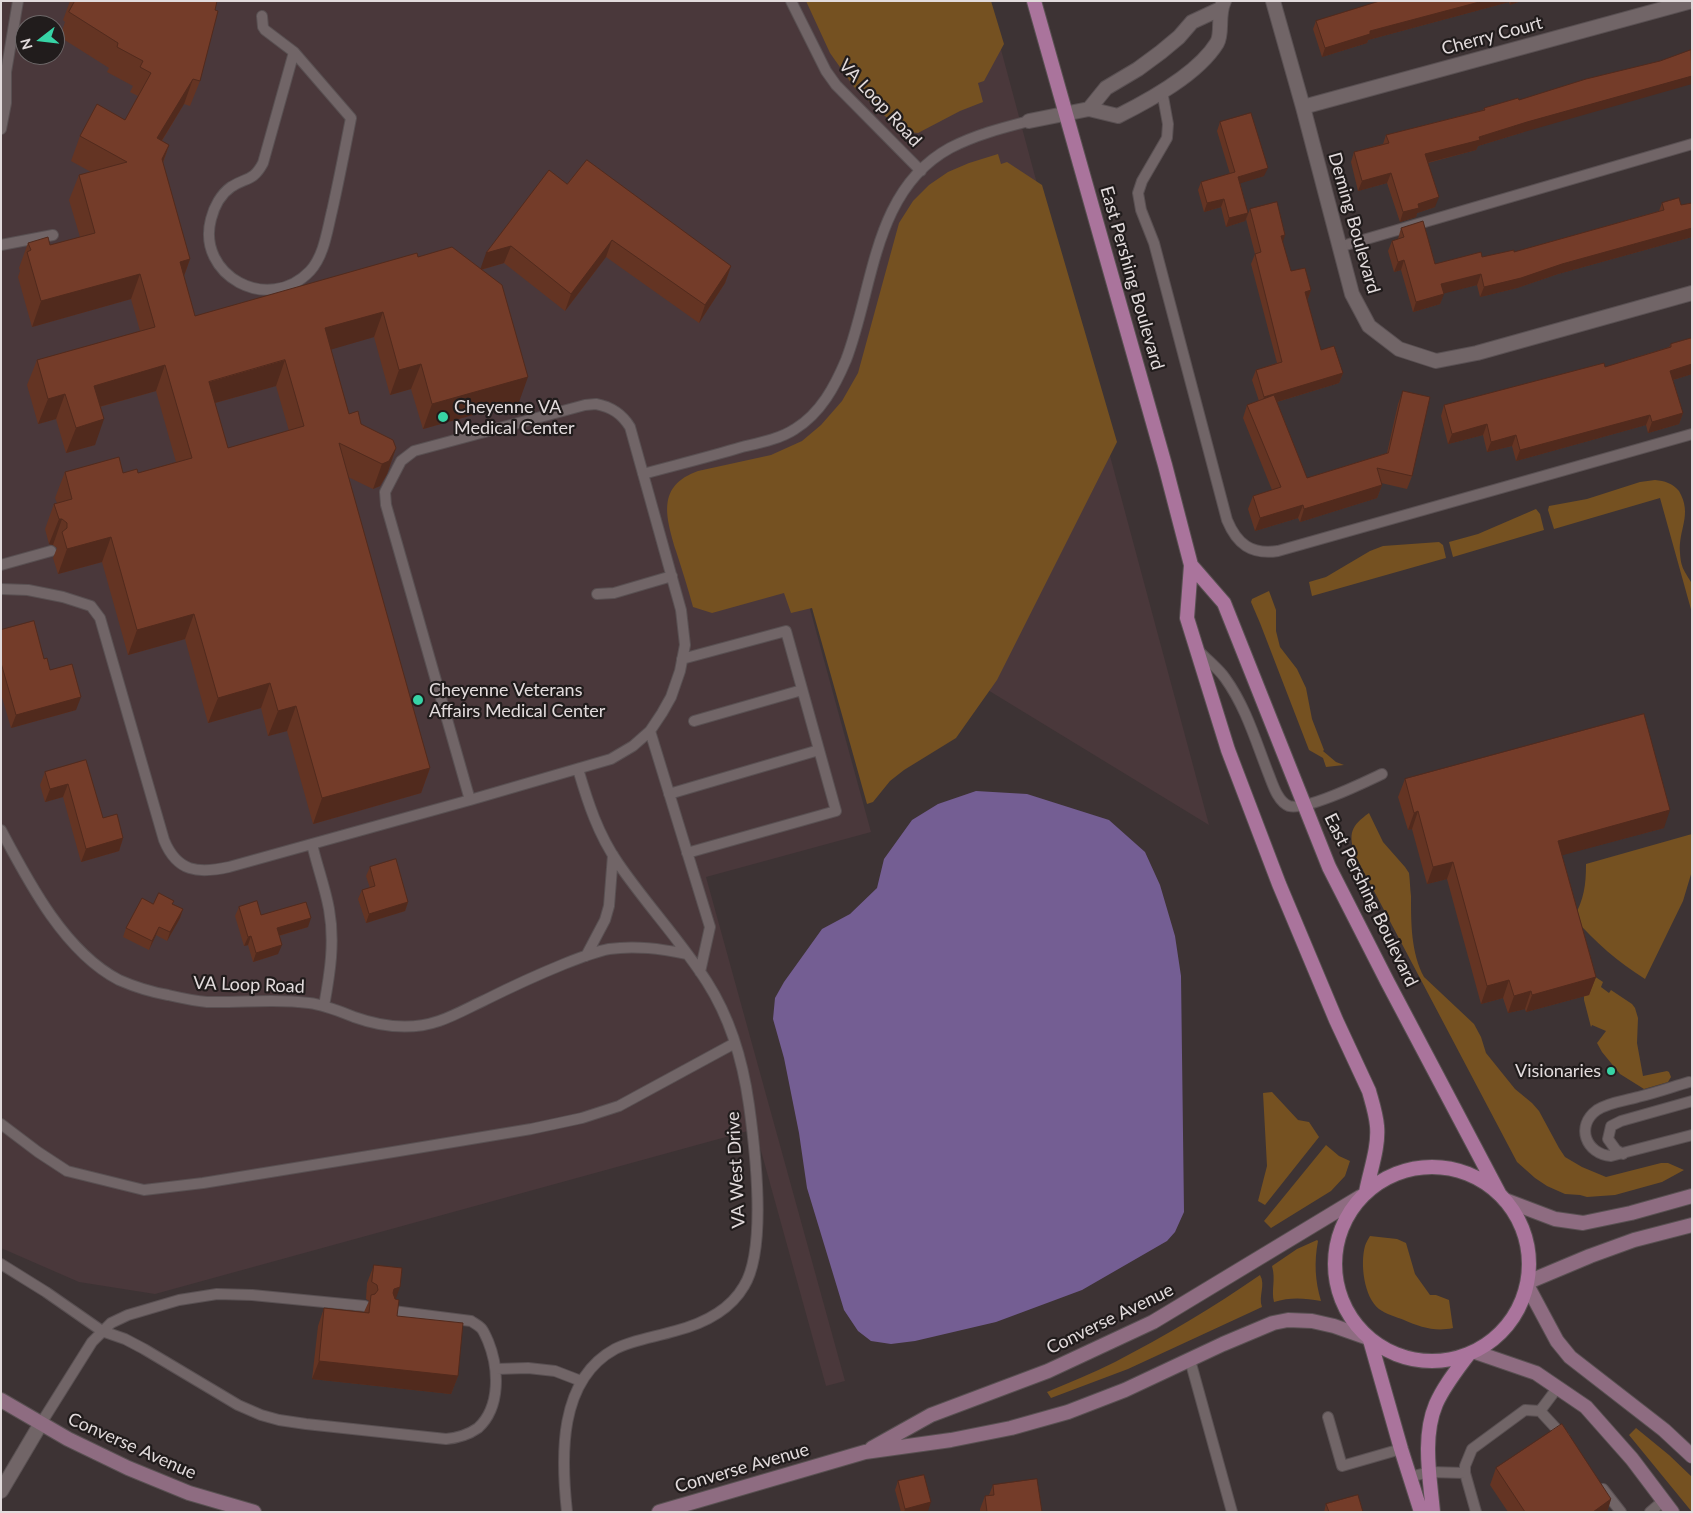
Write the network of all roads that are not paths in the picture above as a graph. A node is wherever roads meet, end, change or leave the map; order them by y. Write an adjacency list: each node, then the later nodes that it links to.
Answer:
1 (18, 1): 12 (lane)
2 (791, 1): 17 (lane, VA Loop Road)
3 (1034, 1): 13 (main road, East Pershing Boulevard)
4 (1273, 1): 10 (street, Deming Boulevard)
5 (1692, 1): 10 (street, Cherry Court)
6 (1222, 5): 9 (street); 11 (street)
7 (262, 16): 8 (lane)
8 (294, 52): 8 (lane)
9 (1162, 91): 11 (street); 22 (lane)
10 (1303, 106): 20 (street, Deming Boulevard)
11 (1089, 108): 13 (street)
12 (3, 109): 15 (lane)
13 (1066, 113): 14 (street); 26 (main road, East Pershing Boulevard)
14 (1029, 121): 17 (lane)
15 (1, 128)
16 (1692, 144): 20 (lane)
17 (921, 171): 23 (lane)
18 (53, 235): 19 (lane)
19 (1, 245)
20 (1340, 247): 21 (street, Deming Boulevard)
21 (1692, 292)
22 (1692, 434)
23 (643, 474): 27 (lane); 39 (lane)
24 (51, 551): 25 (lane)
25 (1, 565)
26 (1191, 565): 30 (main road, East Pershing Boulevard); 40 (main road, East Pershing Boulevard)
27 (672, 576): 29 (lane); 31 (lane)
28 (1, 589): 42 (lane)
29 (598, 594)
30 (1196, 649): 40 (lane); 55 (main road, East Pershing Boulevard)
31 (682, 660): 32 (lane); 34 (lane)
32 (802, 690): 33 (lane); 35 (lane)
33 (694, 721)
34 (650, 731): 36 (lane); 38 (lane)
35 (819, 750): 38 (lane); 43 (lane)
36 (578, 769): 39 (lane); 44 (lane, VA West Drive)
37 (1382, 774): 40 (lane)
38 (669, 794): 43 (lane)
39 (470, 800): 42 (lane)
40 (1305, 805): 57 (main road, East Pershing Boulevard)
41 (1, 830): 48 (lane, VA Loop Road)
42 (312, 844): 48 (lane)
43 (687, 853): 47 (lane)
44 (613, 855): 45 (lane, VA West Drive); 46 (lane)
45 (687, 954): 46 (lane, VA Loop Road); 47 (lane, VA West Drive)
46 (586, 956): 48 (lane, VA Loop Road)
47 (700, 972): 49 (lane, VA West Drive)
48 (324, 1006)
49 (735, 1043): 52 (lane); 68 (lane, VA West Drive)
50 (1689, 1082): 54 (lane)
51 (1692, 1101): 54 (lane)
52 (1, 1124)
53 (1692, 1135): 54 (lane)
54 (1623, 1154)
55 (1363, 1194): 57 (main road, East Pershing Boulevard); 64 (main road, East Pershing Boulevard); 76 (main road, Converse Avenue)
56 (1692, 1196): 57 (main road)
57 (1503, 1198): 60 (main road, East Pershing Boulevard)
58 (1692, 1225): 60 (main road)
59 (1, 1264): 63 (lane)
60 (1527, 1283): 65 (main road, East Pershing Boulevard); 77 (main road)
61 (365, 1306): 63 (lane)
62 (393, 1311): 67 (lane)
63 (102, 1331): 67 (lane); 73 (lane)
64 (1369, 1339): 65 (main road, East Pershing Boulevard); 66 (main road, Converse Avenue); 75 (main road, East Pershing Boulevard)
65 (1471, 1354): 69 (main road); 78 (main road, East Pershing Boulevard)
66 (1190, 1360): 76 (main road, Converse Avenue); 87 (lane)
67 (496, 1369): 68 (lane)
68 (582, 1381): 85 (lane, VA West Drive)
69 (1558, 1386): 71 (lane); 83 (main road)
70 (1, 1400): 73 (main road, Converse Avenue)
71 (1540, 1411): 74 (lane); 79 (lane)
72 (1328, 1416): 75 (lane)
73 (40, 1424): 82 (street); 84 (main road, Converse Avenue)
74 (1568, 1442)
75 (1401, 1449): 80 (main road, East Pershing Boulevard)
76 (865, 1452): 86 (main road, Converse Avenue)
77 (1692, 1456)
78 (1430, 1472): 79 (lane); 80 (lane); 89 (main road, East Pershing Boulevard)
79 (1465, 1473): 90 (lane)
80 (1409, 1477): 88 (main road, East Pershing Boulevard)
81 (1597, 1481): 91 (lane)
82 (1, 1491)
83 (1664, 1500): 92 (lane); 93 (main road)
84 (254, 1512)
85 (567, 1512)
86 (659, 1512)
87 (1232, 1512)
88 (1421, 1512)
89 (1433, 1512)
90 (1476, 1512)
91 (1621, 1512)
92 (1650, 1512)
93 (1672, 1512)

